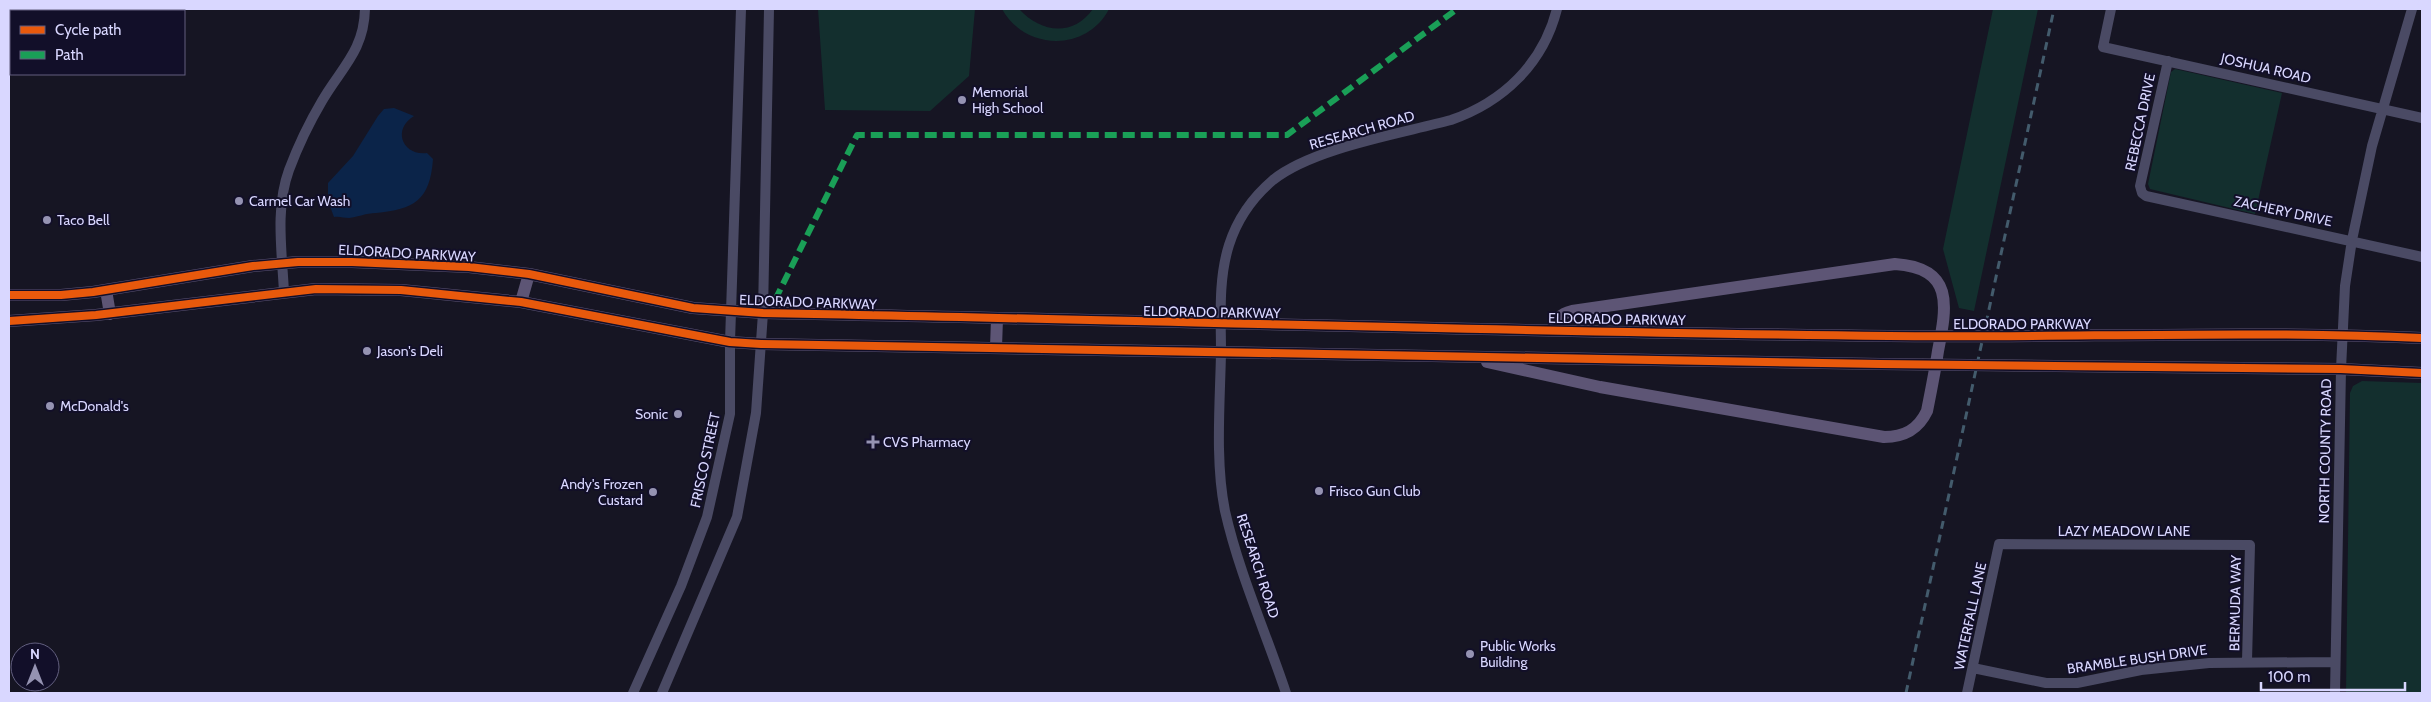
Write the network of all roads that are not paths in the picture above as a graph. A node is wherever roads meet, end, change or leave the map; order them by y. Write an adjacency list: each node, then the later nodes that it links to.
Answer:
1 (365, 9): 13 (street)
2 (741, 9): 20 (street, FRISCO STREET)
3 (769, 9): 22 (street)
4 (1557, 9): 26 (street, RESEARCH ROAD)
5 (2111, 9): 7 (street, JOSHUA ROAD)
6 (2412, 9): 8 (street, NORTH COUNTY ROAD)
7 (2168, 61): 8 (street, JOSHUA ROAD); 10 (street, REBECCA DRIVE)
8 (2383, 109): 9 (street, JOSHUA ROAD); 11 (street, NORTH COUNTY ROAD)
9 (2422, 118)
10 (2140, 190): 11 (street, ZACHERY DRIVE)
11 (2352, 240): 12 (street, ZACHERY DRIVE); 28 (street, NORTH COUNTY ROAD)
12 (2422, 257)
13 (282, 263): 14 (main road, ELDORADO PARKWAY); 15 (main road, ELDORADO PARKWAY); 17 (street)
14 (529, 274): 19 (main road); 20 (main road, ELDORADO PARKWAY)
15 (106, 290): 16 (main road, ELDORADO PARKWAY); 21 (main road)
16 (93, 292): 18 (main road, ELDORADO PARKWAY); 23 (main road)
17 (284, 292): 19 (main road); 21 (main road)
18 (9, 294)
19 (521, 302): 30 (main road)
20 (731, 312): 22 (main road, ELDORADO PARKWAY); 30 (street, FRISCO STREET)
21 (110, 314): 23 (main road)
22 (763, 314): 24 (main road, ELDORADO PARKWAY); 31 (street)
23 (96, 315): 25 (main road)
24 (997, 319): 26 (main road, ELDORADO PARKWAY); 32 (main road)
25 (9, 322)
26 (1220, 324): 27 (main road, ELDORADO PARKWAY); 33 (street, RESEARCH ROAD)
27 (1555, 330): 28 (main road, ELDORADO PARKWAY); 34 (main road)
28 (2342, 335): 29 (main road, ELDORADO PARKWAY); 35 (street, NORTH COUNTY ROAD)
29 (2422, 338)
30 (730, 342): 31 (main road); 42 (street, FRISCO STREET)
31 (761, 344): 32 (main road); 43 (street)
32 (996, 347): 33 (main road)
33 (1221, 351): 34 (main road); 44 (street, RESEARCH ROAD)
34 (1453, 355): 35 (main road)
35 (2341, 369): 36 (main road); 40 (street, NORTH COUNTY ROAD)
36 (2422, 373)
37 (1999, 544): 38 (street, LAZY MEADOW LANE); 41 (street, WATERFALL LANE)
38 (2250, 545): 39 (street, BERMUDA WAY)
39 (2247, 661): 40 (street, BRAMBLE BUSH DRIVE); 41 (street, BRAMBLE BUSH DRIVE)
40 (2336, 662): 46 (street, NORTH COUNTY ROAD)
41 (1973, 668): 45 (street, WATERFALL LANE)
42 (633, 693)
43 (662, 693)
44 (1286, 693)
45 (1967, 693)
46 (2335, 693)

